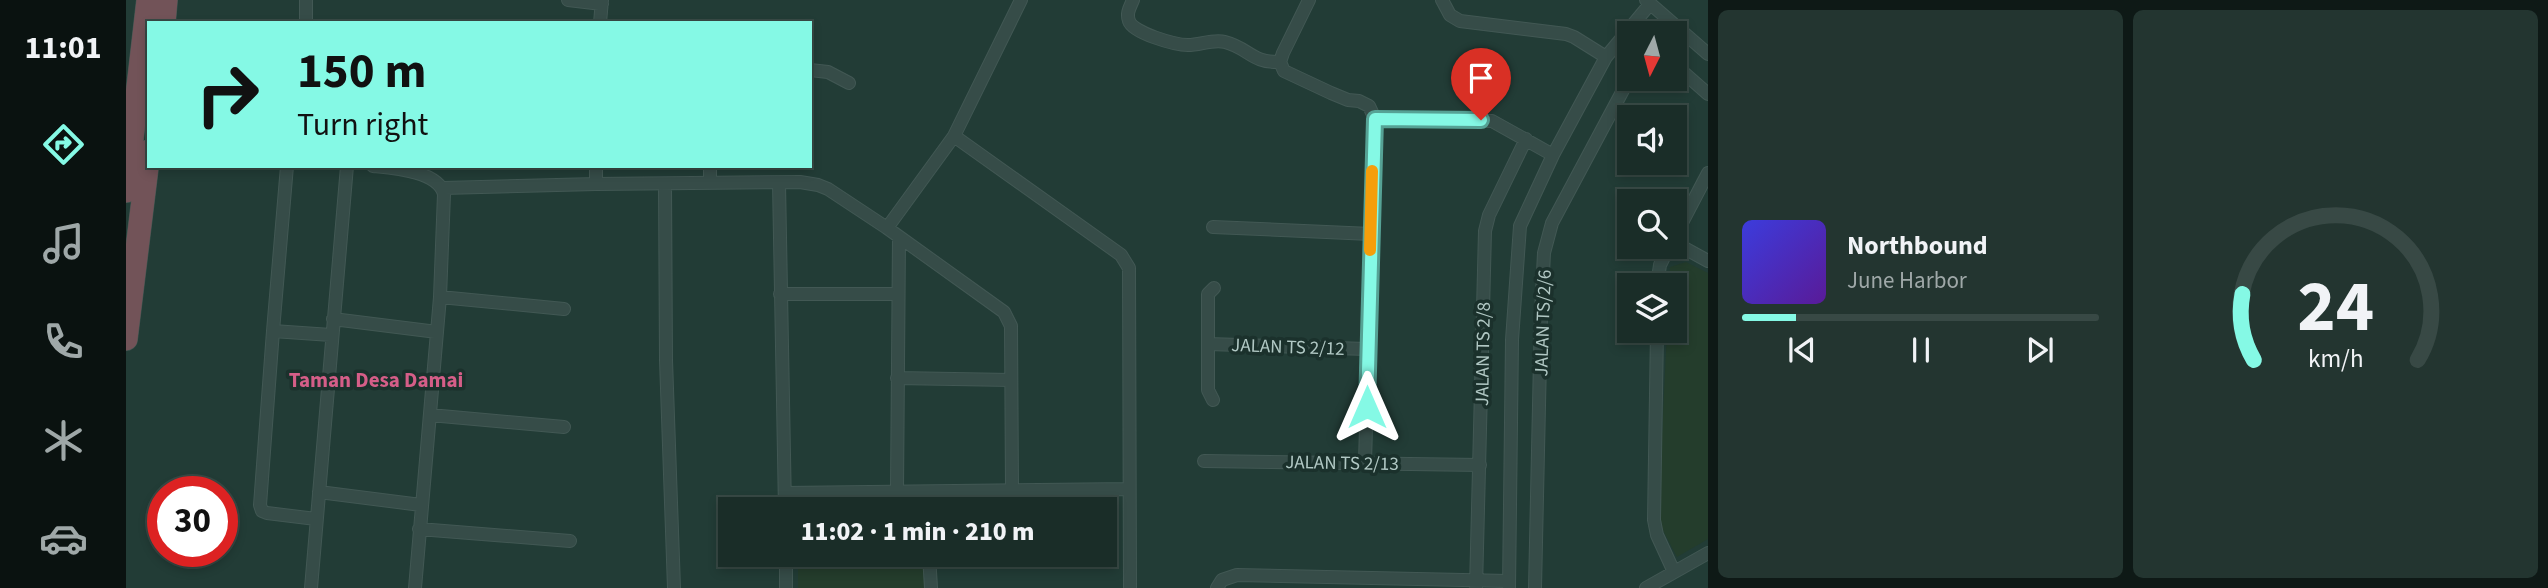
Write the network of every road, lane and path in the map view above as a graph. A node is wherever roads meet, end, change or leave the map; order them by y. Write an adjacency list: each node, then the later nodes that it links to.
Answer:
1 (148, 0): 38 (highway)
2 (166, 0): 11 (highway)
3 (306, 0): 12 (street)
4 (568, 0): 9 (street)
5 (1021, 0): 23 (street)
6 (1133, 0): 16 (street)
7 (1309, 0): 16 (street)
8 (1442, 0): 15 (street)
9 (602, 2): 13 (street)
10 (1648, 2): 14 (street); 15 (street)
11 (164, 21)
12 (306, 21)
13 (600, 21)
14 (1708, 54)
15 (1606, 57): 25 (street)
16 (1280, 62): 22 (street)
17 (812, 70): 19 (street)
18 (1687, 76): 21 (street)
19 (849, 83)
20 (1623, 91): 92 (street, JALAN TS/2/6)
21 (1708, 94)
22 (1375, 119): 24 (street); 42 (street)
23 (954, 136): 40 (street); 68 (street)
24 (1526, 139): 25 (street); 66 (street, JALAN TS 2/8)
25 (1553, 155): 84 (street)
26 (147, 167): 55 (highway)
27 (287, 168): 52 (street)
28 (347, 168): 51 (street)
29 (388, 168): 37 (street)
30 (596, 168): 35 (street)
31 (710, 168): 33 (street)
32 (1708, 173): 39 (street)
33 (710, 183): 34 (street); 36 (street)
34 (779, 183): 40 (street); 47 (street)
35 (596, 184): 36 (street); 37 (street)
36 (665, 185): 87 (street)
37 (443, 188): 49 (street)
38 (126, 191)
39 (1687, 213)
40 (887, 228): 43 (street)
41 (1213, 228): 42 (street)
42 (1371, 234): 58 (street)
43 (899, 237): 48 (street); 60 (street)
44 (1687, 250): 45 (street)
45 (1708, 261)
46 (1214, 288): 57 (street)
47 (780, 294): 48 (street); 72 (street)
48 (897, 294): 59 (street)
49 (440, 297): 50 (street); 53 (street)
50 (564, 309)
51 (333, 318): 53 (street); 54 (street)
52 (273, 331): 54 (street); 75 (street)
53 (437, 332): 62 (street)
54 (331, 335): 69 (street)
55 (126, 339)
56 (1657, 343): 81 (street)
57 (1208, 344): 58 (street, JALAN TS 2/12); 61 (street)
58 (1367, 349): 65 (street)
59 (897, 378): 60 (street); 70 (street)
60 (1012, 380): 67 (street)
61 (1213, 400)
62 (430, 415): 63 (street); 74 (street)
63 (564, 427)
64 (1204, 461): 65 (street, JALAN TS 2/13)
65 (1365, 463): 66 (street, JALAN TS 2/13)
66 (1480, 465): 83 (street, JALAN TS 2/8)
67 (1012, 489): 68 (street); 71 (street)
68 (1129, 489): 90 (street)
69 (319, 492): 74 (street); 75 (street)
70 (897, 492): 71 (street); 72 (street)
71 (926, 492): 73 (street)
72 (785, 494)
73 (926, 497)
74 (421, 505): 76 (street)
75 (316, 519): 85 (street)
76 (419, 529): 77 (street); 86 (street)
77 (570, 541)
78 (1708, 554): 81 (street)
79 (786, 567): 88 (street)
80 (929, 567): 89 (street)
81 (1674, 572): 93 (street)
82 (1327, 583): 83 (street); 91 (street)
83 (1476, 584): 84 (street)
84 (1509, 585)
85 (311, 588)
86 (415, 588)
87 (674, 588)
88 (786, 588)
89 (930, 588)
90 (1130, 588)
91 (1217, 588)
92 (1535, 588)
93 (1646, 588)

